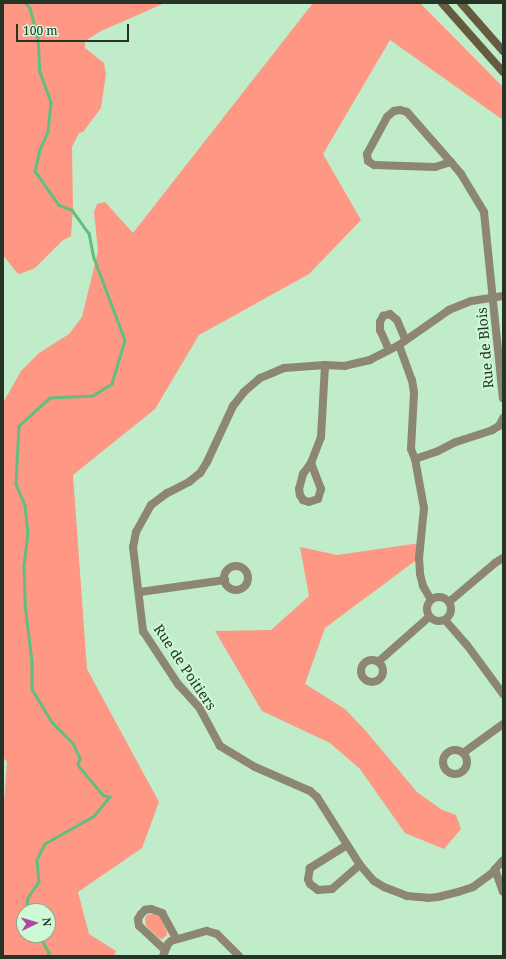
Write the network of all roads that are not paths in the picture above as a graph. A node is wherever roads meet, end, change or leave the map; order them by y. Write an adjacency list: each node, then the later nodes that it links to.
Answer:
1 (442, 3): 4 (street)
2 (461, 3): 3 (street)
3 (503, 51)
4 (503, 72)
5 (451, 162): 5 (street, Rue de Blois); 6 (street, Rue de Blois)
6 (494, 296): 7 (street, Rue de Poitiers); 8 (street, Rue de Poitiers); 12 (street, Rue de Blois)
7 (503, 296)
8 (405, 339): 9 (street, Rue de Poitiers); 10 (street)
9 (399, 345): 10 (street, Rue de Poitiers); 14 (street)
10 (389, 350): 11 (street, Rue de Poitiers)
11 (324, 365): 15 (street); 18 (street, Rue de Poitiers)
12 (503, 398)
13 (503, 418): 14 (street)
14 (415, 458): 19 (street)
15 (311, 463)
16 (503, 558): 20 (street)
17 (225, 580): 18 (street)
18 (140, 592): 27 (street, Rue de Poitiers)
19 (431, 600): 20 (street); 21 (street)
20 (449, 602): 22 (street)
21 (429, 617): 22 (street); 23 (street)
22 (445, 620): 24 (street)
23 (378, 662)
24 (503, 694)
25 (503, 724): 26 (street)
26 (463, 753)
27 (347, 845): 29 (street, Rue de Poitiers); 29 (street)
28 (503, 860): 30 (street, Rue de Poitiers)
29 (360, 865): 30 (street, Rue de Poitiers)
30 (495, 869): 31 (street)
31 (503, 892)
32 (176, 938): 33 (street); 33 (street); 34 (street)
33 (164, 953)
34 (240, 956)

